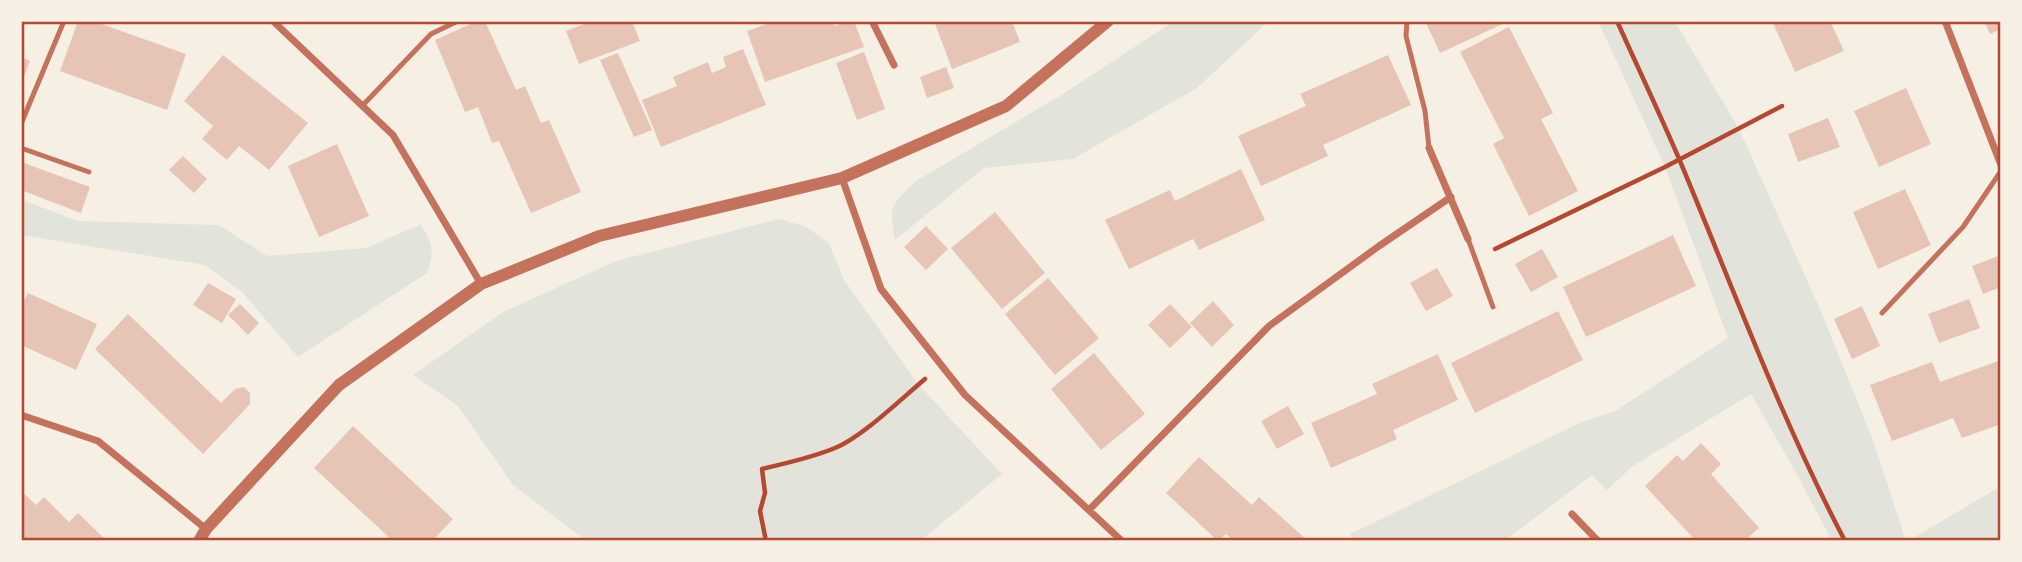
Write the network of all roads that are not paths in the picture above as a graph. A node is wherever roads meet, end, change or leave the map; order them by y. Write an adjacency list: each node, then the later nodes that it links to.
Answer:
1 (64, 21): 10 (lane)
2 (273, 21): 9 (street)
3 (458, 21): 9 (lane)
4 (872, 21): 8 (street)
5 (1108, 21): 16 (street)
6 (1407, 21): 12 (lane)
7 (1945, 21): 13 (street)
8 (894, 65)
9 (362, 106): 19 (street)
10 (21, 124)
11 (21, 148): 15 (lane)
12 (1429, 148): 17 (street)
13 (2001, 165)
14 (2001, 171): 21 (lane)
15 (89, 172)
16 (842, 178): 19 (street); 23 (street)
17 (1451, 197): 18 (street); 23 (street)
18 (1468, 239): 20 (lane)
19 (481, 284): 25 (street)
20 (1493, 307)
21 (1882, 313)
22 (21, 415): 25 (street)
23 (1088, 510): 27 (street)
24 (1572, 513): 28 (street)
25 (206, 529): 26 (street)
26 (199, 541)
27 (1122, 541)
28 (1598, 541)

